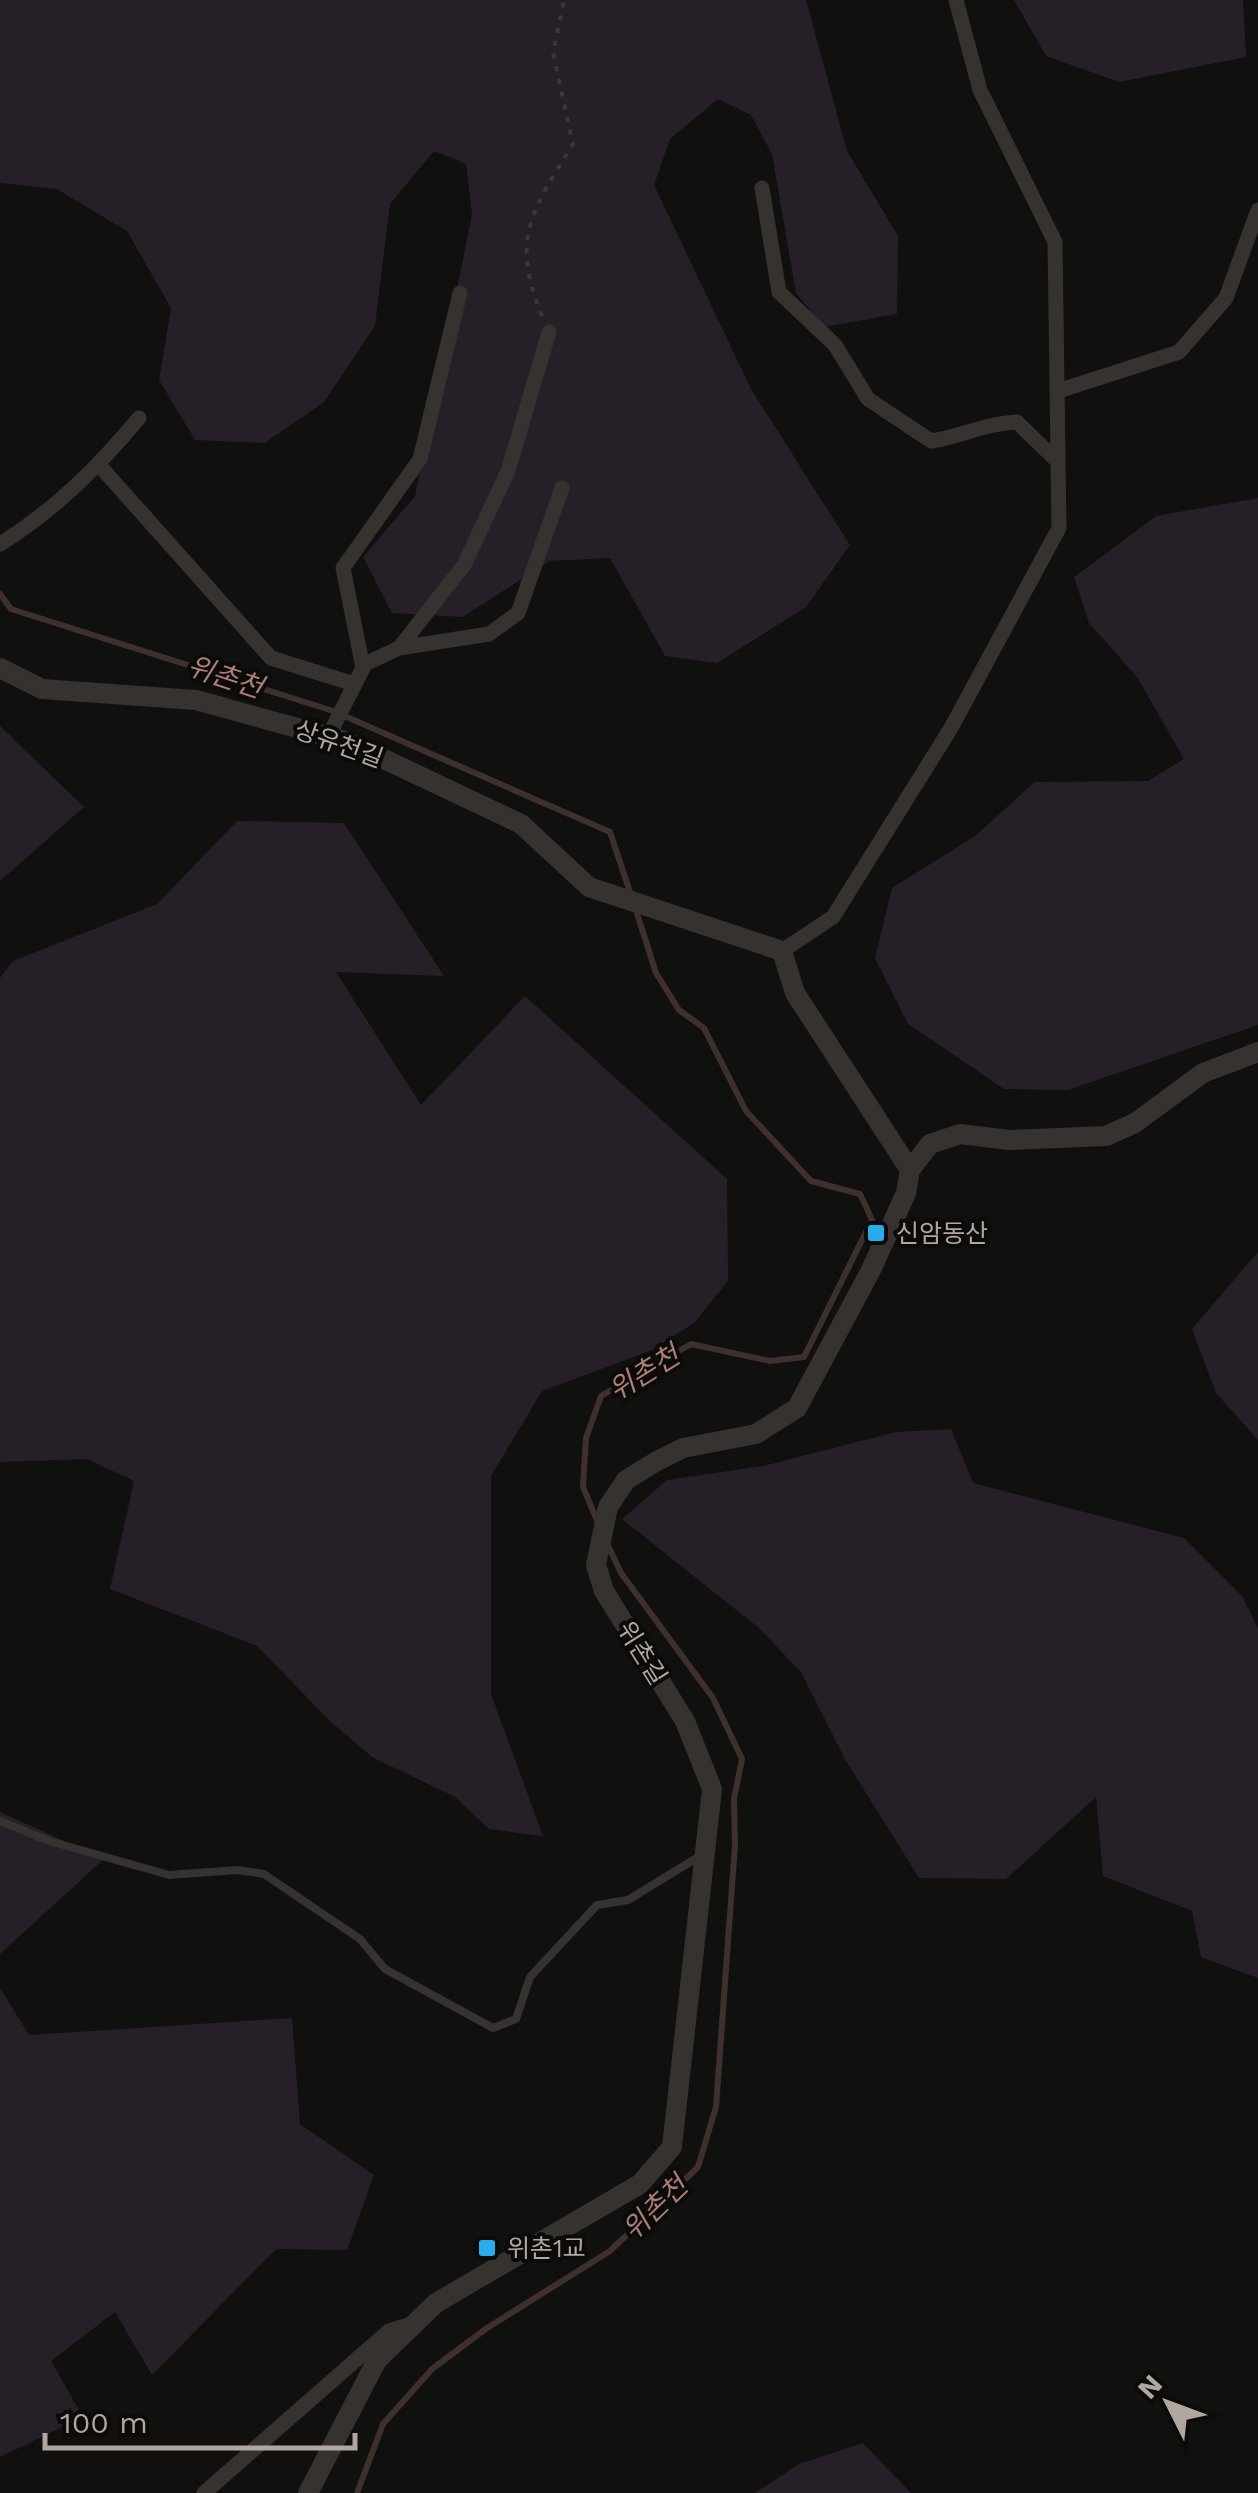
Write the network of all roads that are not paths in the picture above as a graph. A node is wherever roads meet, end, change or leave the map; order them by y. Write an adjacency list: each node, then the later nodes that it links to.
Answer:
1 (956, 0): 6 (street)
2 (762, 188): 8 (street)
3 (1258, 210): 6 (street)
4 (460, 293): 14 (street)
5 (549, 332): 12 (street)
6 (1058, 390): 8 (street)
7 (139, 418): 9 (street)
8 (1057, 462): 17 (street)
9 (100, 465): 11 (street); 15 (street)
10 (562, 488): 12 (street)
11 (0, 544)
12 (399, 648): 14 (street)
13 (0, 668): 16 (street, 상유천길)
14 (363, 668): 15 (street)
15 (354, 684): 16 (street)
16 (330, 731): 17 (street, 상유천길)
17 (782, 951): 19 (street)
18 (1258, 1052): 19 (street)
19 (910, 1170): 21 (street, 위촌길)
20 (0, 1821): 21 (lane)
21 (707, 1852): 22 (street, 위촌길)
22 (416, 2322): 23 (street); 24 (street, 위촌길)
23 (204, 2493)
24 (308, 2493)

